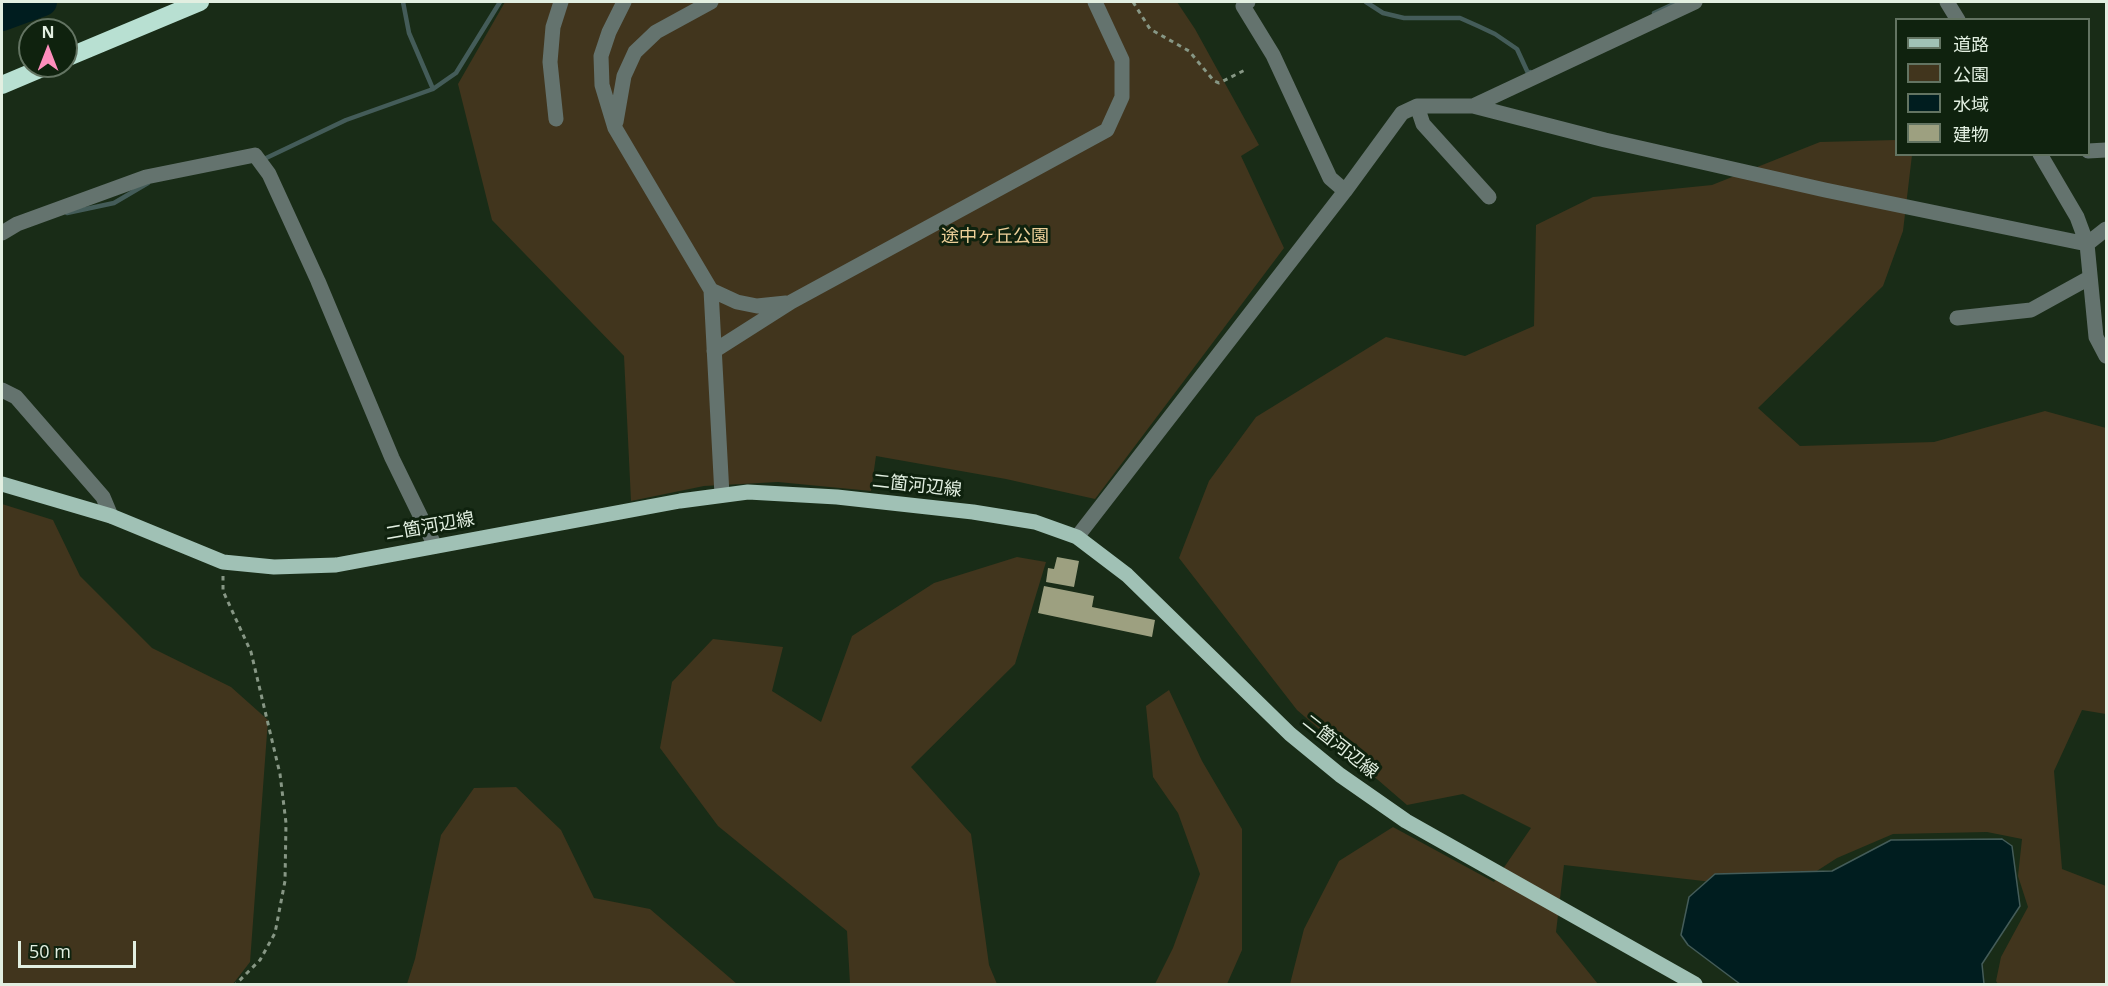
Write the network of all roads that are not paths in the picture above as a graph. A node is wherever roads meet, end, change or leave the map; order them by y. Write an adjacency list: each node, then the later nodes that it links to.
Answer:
1 (200, 2): 10 (highway)
2 (561, 2): 15 (street)
3 (624, 2): 16 (street)
4 (711, 2): 16 (street)
5 (1095, 2): 27 (street)
6 (1248, 2): 20 (street)
7 (1695, 2): 14 (street)
8 (1947, 2): 9 (street)
9 (1957, 18)
10 (78, 53)
11 (19, 78): 12 (highway)
12 (2, 85)
13 (1417, 106): 14 (street); 20 (street); 21 (street)
14 (1473, 106): 24 (street)
15 (556, 119)
16 (615, 128): 26 (street)
17 (2106, 150): 18 (street)
18 (2090, 151)
19 (2041, 156): 24 (street)
20 (1345, 191): 35 (street)
21 (1489, 198)
22 (2106, 229): 24 (street)
23 (2, 233): 36 (street)
24 (2087, 244): 25 (street)
25 (2089, 278): 28 (street); 30 (street)
26 (711, 290): 27 (street); 29 (street)
27 (791, 302): 29 (street)
28 (1958, 318)
29 (714, 351): 33 (street)
30 (2106, 356)
31 (2, 390): 34 (street)
32 (2, 484): 34 (main road, 二箇河辺線)
33 (722, 495): 35 (main road, 二箇河辺線); 36 (main road, 二箇河辺線)
34 (111, 516): 36 (main road, 二箇河辺線)
35 (1077, 537): 37 (main road, 二箇河辺線)
36 (435, 546)
37 (1695, 984)

